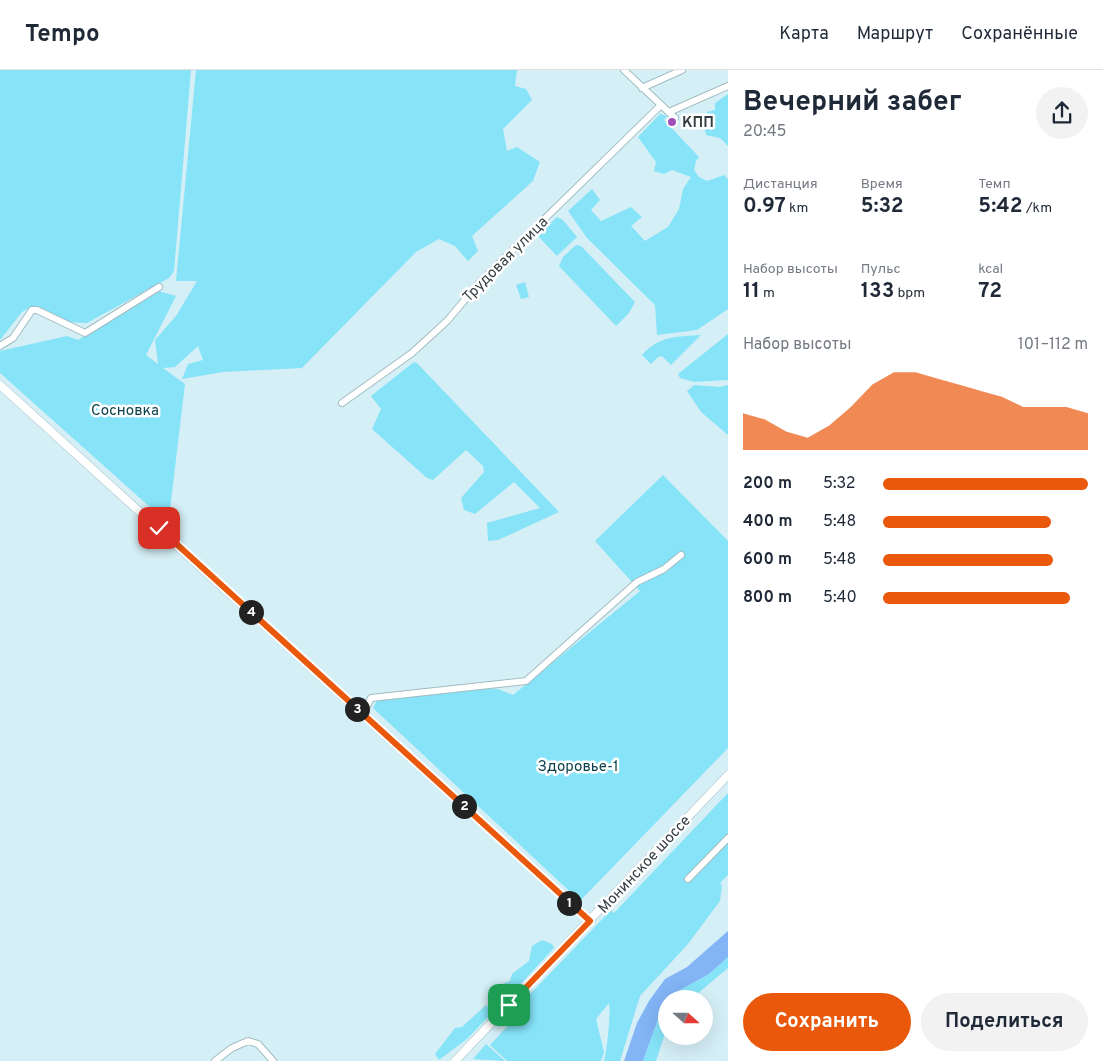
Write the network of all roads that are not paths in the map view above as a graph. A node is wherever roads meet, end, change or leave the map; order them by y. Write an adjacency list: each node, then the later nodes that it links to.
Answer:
1 (624, 70): 4 (street)
2 (682, 70): 4 (street)
3 (728, 86): 6 (street)
4 (642, 88): 5 (street)
5 (661, 105): 6 (street); 11 (street, Трудовая улица)
6 (669, 112): 7 (street)
7 (675, 118)
8 (158, 287): 9 (street)
9 (0, 346)
10 (0, 385): 13 (main road)
11 (342, 403)
12 (681, 555): 13 (street)
13 (363, 714): 17 (main road)
14 (728, 775): 17 (main road, Монинское шоссе)
15 (728, 838): 16 (street)
16 (688, 879)
17 (590, 921): 20 (main road, Монинское шоссе)
18 (215, 1061): 19 (street)
19 (273, 1061)
20 (455, 1061)

